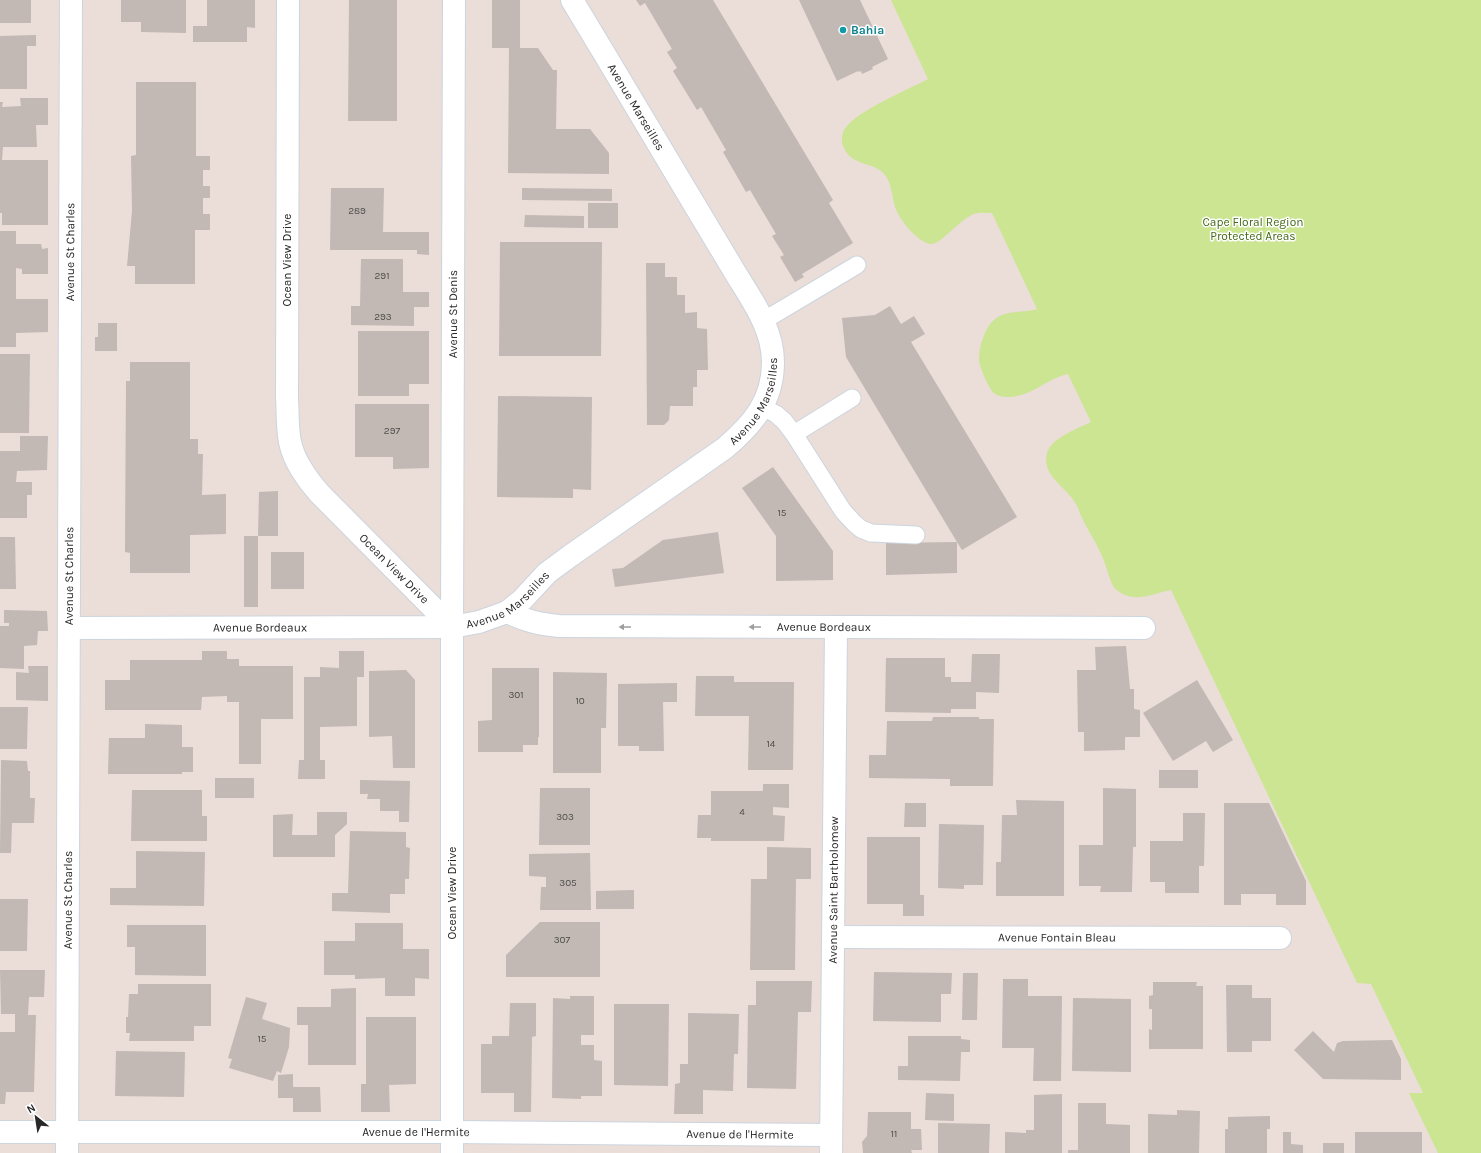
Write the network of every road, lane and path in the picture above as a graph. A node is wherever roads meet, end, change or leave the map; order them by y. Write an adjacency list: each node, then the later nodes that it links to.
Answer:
1 (71, 0): 12 (street, Avenue St Charles)
2 (288, 0): 13 (street, Ocean View Drive)
3 (454, 0): 13 (street, Avenue St Denis)
4 (572, 0): 6 (street, Avenue Marseilles)
5 (857, 265): 6 (lane)
6 (763, 321): 8 (street, Avenue Marseilles)
7 (852, 398): 9 (lane)
8 (762, 407): 9 (lane); 11 (street, Avenue Marseilles)
9 (794, 434): 10 (lane)
10 (916, 535)
11 (507, 612): 13 (street, Avenue Marseilles); 14 (street, Avenue Bordeaux, one-way to 11)
12 (69, 628): 13 (street, Avenue Bordeaux); 20 (street, Avenue St Charles)
13 (452, 628): 19 (street, Ocean View Drive)
14 (836, 628): 15 (street, Avenue Bordeaux); 16 (street, Avenue Saint Bartholomew)
15 (1144, 628)
16 (834, 937): 17 (street, Avenue Fontain Bleau); 21 (street, Avenue Saint Bartholomew)
17 (1280, 938)
18 (0, 1132): 20 (street, Avenue de l'Hermite)
19 (452, 1142): 20 (street, Avenue de l'Hermite); 21 (street, Avenue de l'Hermite)
20 (67, 1143)
21 (831, 1144)

